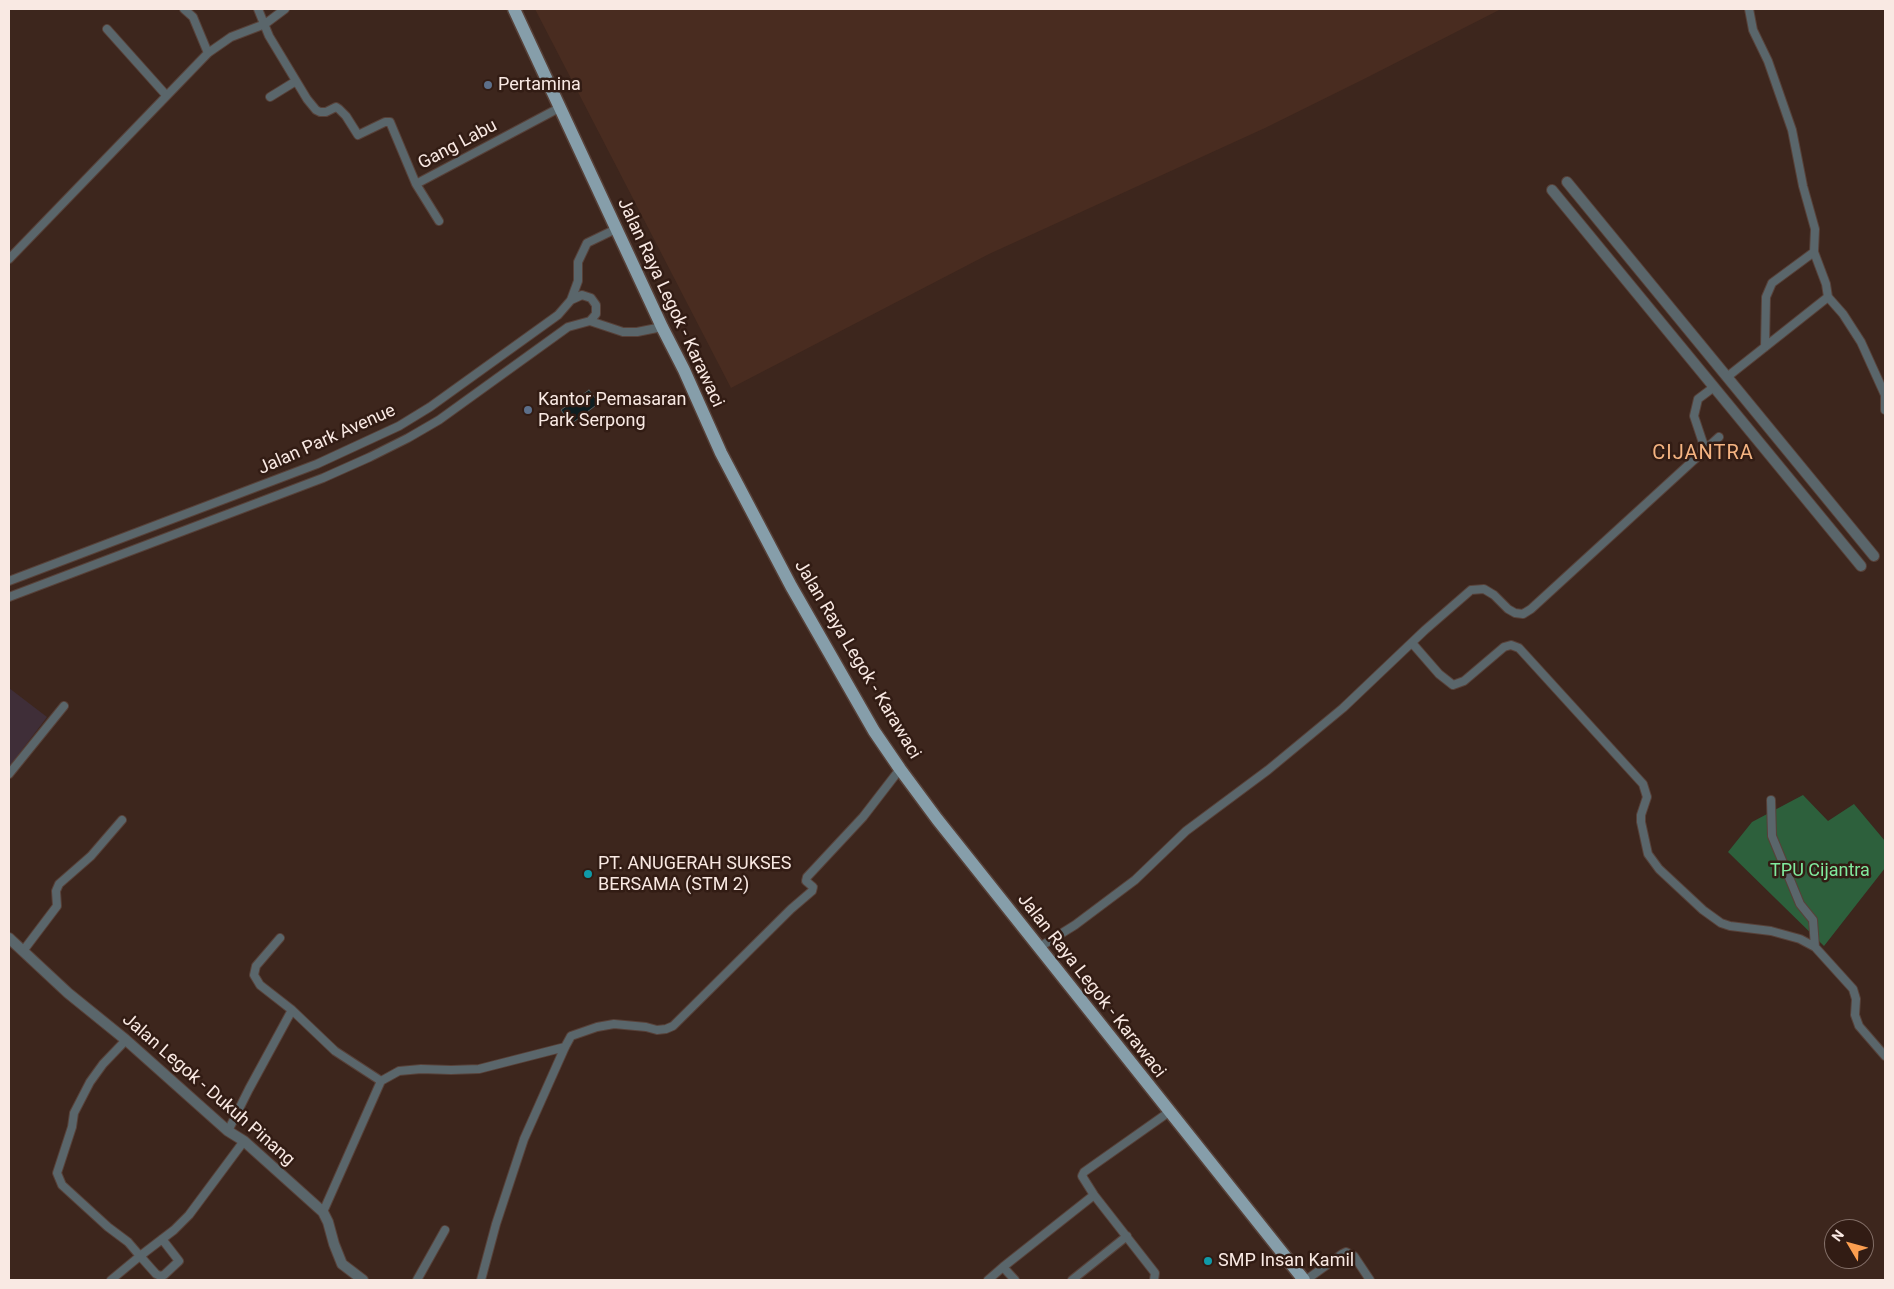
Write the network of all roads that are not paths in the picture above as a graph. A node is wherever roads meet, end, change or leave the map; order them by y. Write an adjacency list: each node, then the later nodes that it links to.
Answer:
1 (184, 9): 8 (street)
2 (258, 9): 6 (street, Gang Labu)
3 (285, 9): 6 (street)
4 (514, 9): 12 (main road, Jalan Raya Legok - Karawaci)
5 (1749, 9): 18 (street)
6 (264, 24): 8 (street); 9 (street, Gang Labu)
7 (107, 29): 10 (street)
8 (208, 53): 10 (street)
9 (296, 81): 11 (street); 14 (street, Gang Labu)
10 (166, 95): 19 (street)
11 (270, 97)
12 (559, 108): 14 (street, Gang Labu); 17 (main road, Jalan Raya Legok - Karawaci)
13 (1566, 182): 23 (street)
14 (416, 184): 16 (street)
15 (1552, 190): 25 (street)
16 (439, 221)
17 (616, 229): 21 (street, Jalan Park Avenue); 24 (main road, Jalan Raya Legok - Karawaci)
18 (1814, 252): 20 (street); 27 (street)
19 (9, 259)
20 (1828, 297): 27 (street); 31 (street)
21 (571, 300): 22 (street); 26 (street, Jalan Park Avenue)
22 (590, 321): 24 (street); 28 (street, Jalan Park Avenue)
23 (1685, 325): 25 (street); 29 (street)
24 (662, 327): 46 (main road, Jalan Raya Legok - Karawaci)
25 (1672, 336): 30 (street)
26 (526, 338): 28 (street); 32 (street, Jalan Park Avenue)
27 (1764, 347): 29 (street)
28 (535, 351): 34 (street, Jalan Park Avenue)
29 (1727, 377): 38 (street)
30 (1714, 387): 37 (street); 39 (street)
31 (1885, 410)
32 (414, 417): 33 (street, Jalan Park Avenue); 34 (street)
33 (399, 426): 36 (street); 42 (street, Jalan Park Avenue)
34 (421, 430): 36 (street, Jalan Park Avenue)
35 (1719, 437): 37 (street)
36 (408, 438): 43 (street, Jalan Park Avenue)
37 (1701, 454): 44 (street)
38 (1794, 459): 39 (street); 40 (street)
39 (1782, 469): 41 (street)
40 (1874, 556)
41 (1861, 566)
42 (9, 581)
43 (9, 597)
44 (1412, 643): 52 (street); 53 (street)
45 (64, 706): 47 (street)
46 (900, 769): 53 (main road, Jalan Raya Legok - Karawaci); 57 (street)
47 (9, 774)
48 (1771, 800): 52 (street)
49 (122, 820): 54 (street)
50 (9, 938): 54 (street, Jalan Legok - Dukuh Pinang)
51 (280, 938): 55 (street)
52 (1815, 947): 58 (street)
53 (1038, 948): 60 (main road, Jalan Raya Legok - Karawaci)
54 (23, 951): 56 (street, Jalan Legok - Dukuh Pinang)
55 (292, 1010): 59 (street); 61 (street)
56 (126, 1040): 61 (street, Jalan Legok - Dukuh Pinang); 68 (street)
57 (565, 1046): 59 (street); 75 (street)
58 (1885, 1056)
59 (381, 1081): 64 (street)
60 (1169, 1112): 63 (street); 79 (main road, Jalan Raya Legok - Karawaci)
61 (228, 1131): 62 (street, Jalan Legok - Dukuh Pinang)
62 (244, 1141): 64 (street, Jalan Legok - Dukuh Pinang); 67 (street)
63 (1094, 1196): 66 (street); 69 (street)
64 (323, 1212): 73 (street, Jalan Legok - Dukuh Pinang)
65 (446, 1230): 74 (street)
66 (1127, 1236): 71 (street); 78 (street)
67 (162, 1240): 68 (street); 70 (street)
68 (140, 1256): 70 (street); 72 (street)
69 (1003, 1267): 76 (street); 77 (street)
70 (163, 1278)
71 (1075, 1279)
72 (111, 1280)
73 (362, 1280)
74 (417, 1280)
75 (481, 1280)
76 (988, 1280)
77 (1015, 1280)
78 (1154, 1280)
79 (1305, 1280): 80 (street)
80 (1370, 1280)

